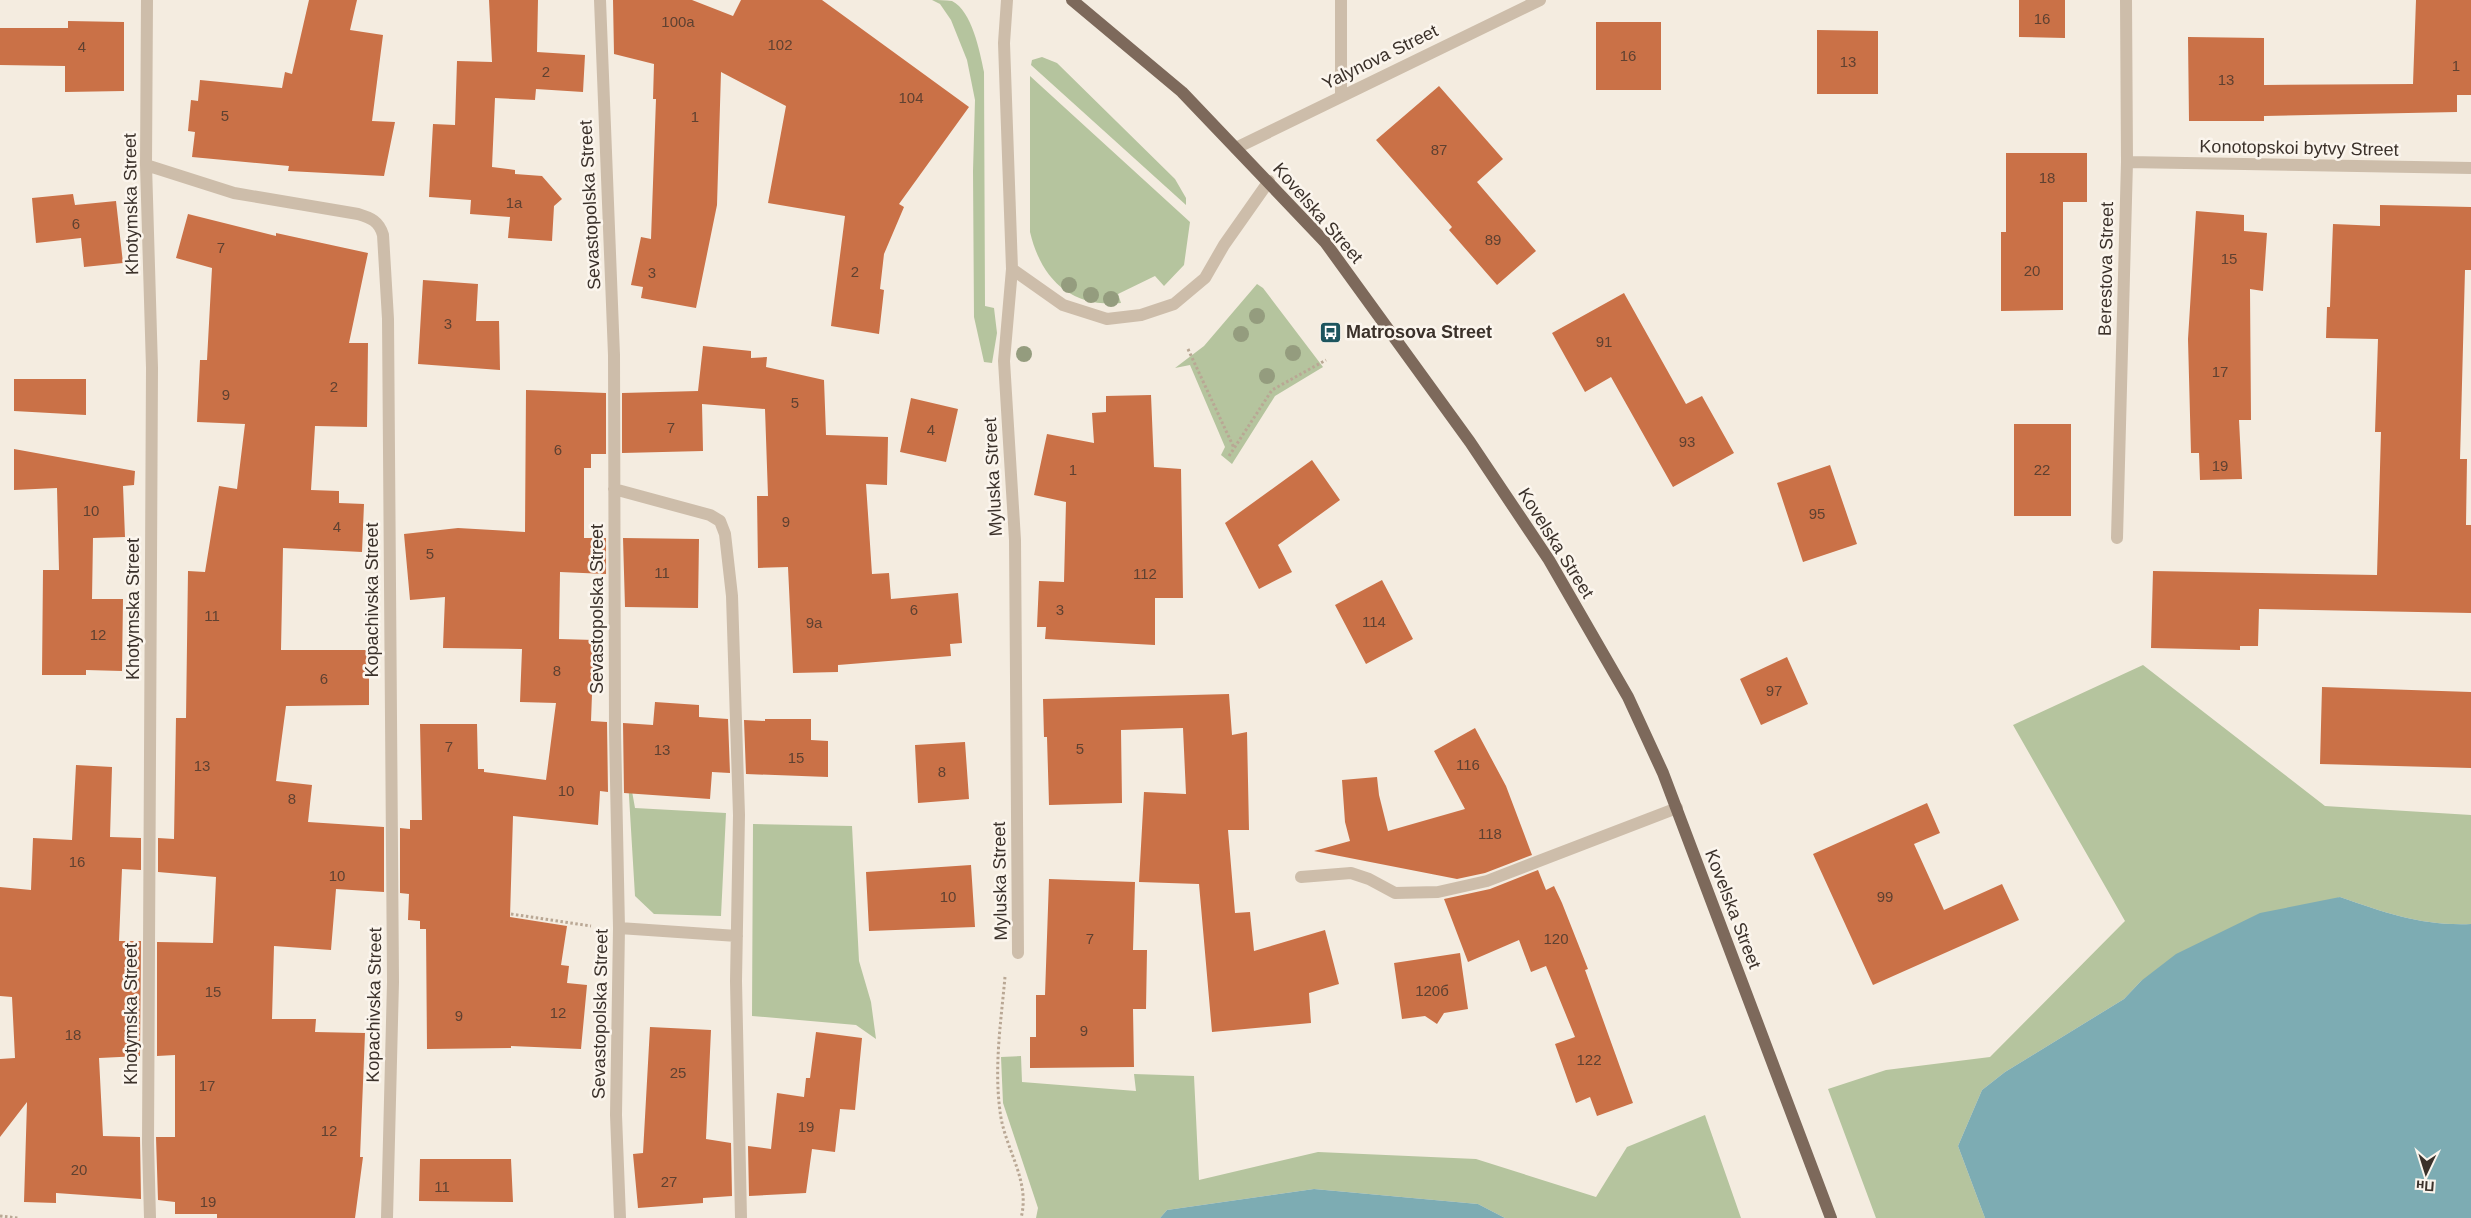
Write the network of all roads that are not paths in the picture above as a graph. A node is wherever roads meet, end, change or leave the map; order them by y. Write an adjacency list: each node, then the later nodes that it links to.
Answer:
1 (147, 0): 11 (street, Khotymska Street)
2 (600, 0): 15 (street, Sevastopolska Street)
3 (1007, 0): 14 (street, Myluska Street)
4 (1072, 0): 9 (main road, Kovelska Street)
5 (1341, 0): 8 (street)
6 (1540, 0): 8 (street, Yalynova Street)
7 (2126, 0): 10 (street, Berestova Street)
8 (1341, 95): 9 (street, Yalynova Street)
9 (1236, 148): 13 (main road, Kovelska Street)
10 (2126, 162): 12 (street, Konotopskoi bytvy Street); 16 (street, Berestova Street)
11 (146, 165): 22 (street, Khotymska Street); 23 (street, Kopachivska Street)
12 (2471, 168)
13 (1269, 181): 14 (street); 17 (main road, Kovelska Street)
14 (1012, 269): 21 (street, Myluska Street)
15 (614, 489): 19 (street, Sevastopolska Street); 20 (street)
16 (2117, 538)
17 (1676, 808): 18 (street); 26 (main road, Kovelska Street)
18 (1301, 878)
19 (619, 928): 20 (street); 24 (street, Sevastopolska Street)
20 (736, 936): 25 (street)
21 (1018, 953)
22 (150, 1218)
23 (387, 1218)
24 (620, 1218)
25 (742, 1218)
26 (1831, 1218)

